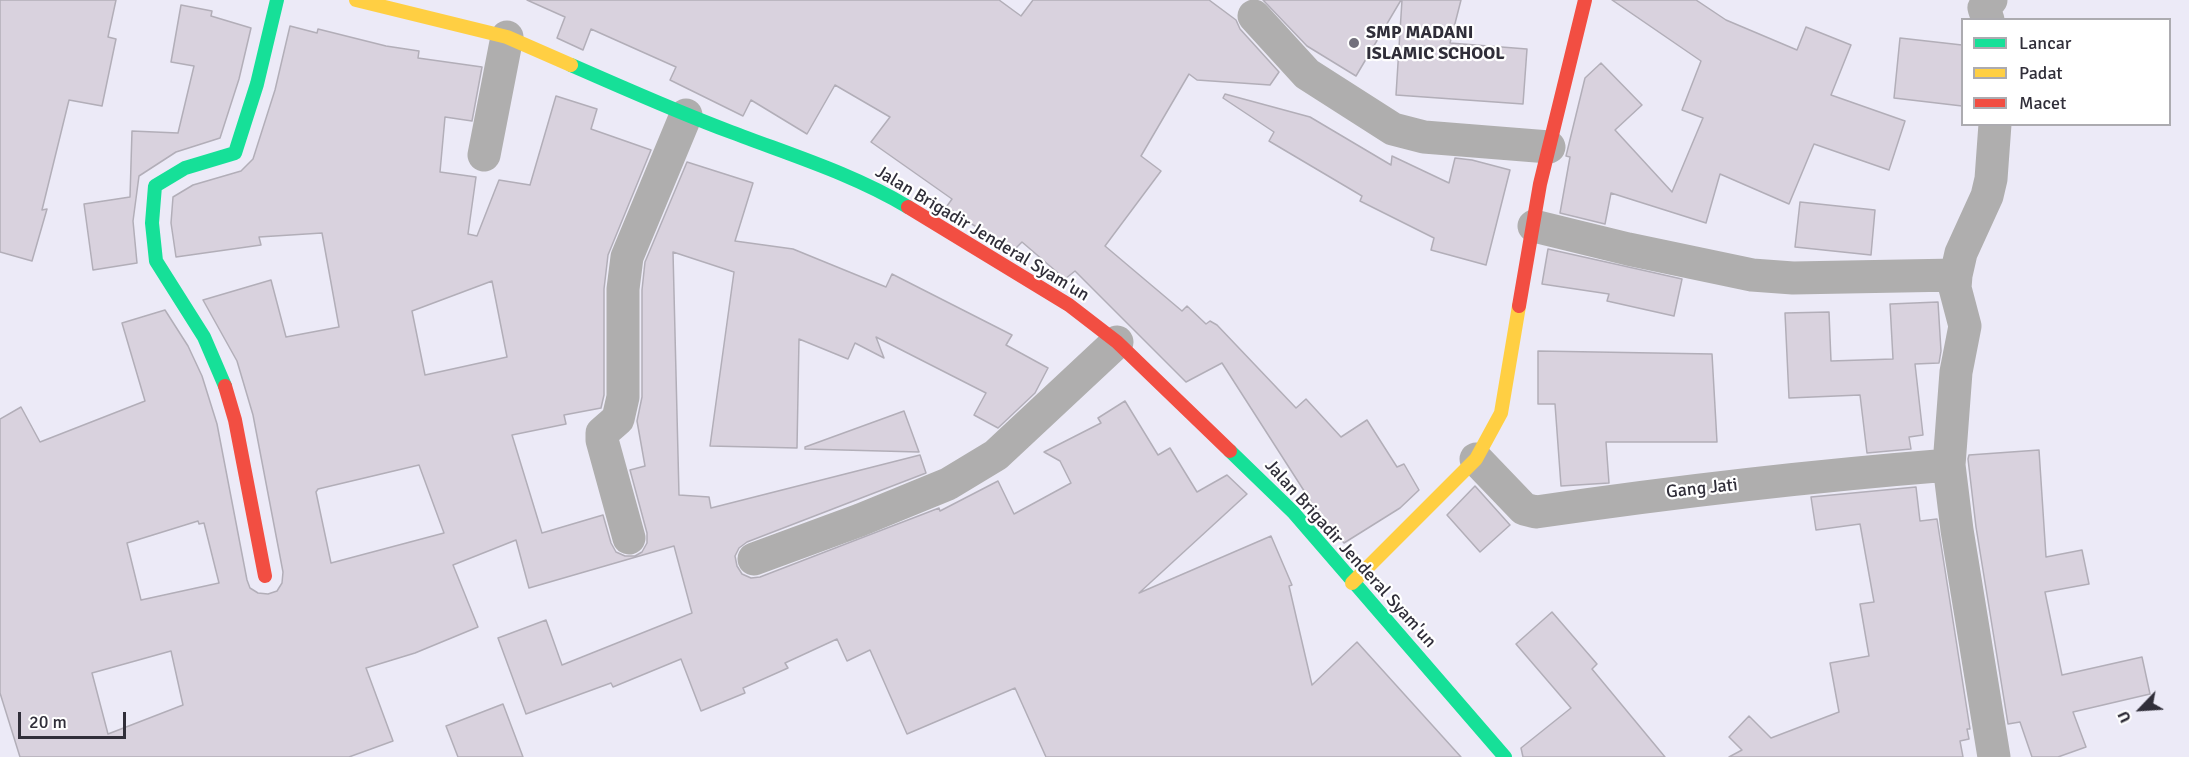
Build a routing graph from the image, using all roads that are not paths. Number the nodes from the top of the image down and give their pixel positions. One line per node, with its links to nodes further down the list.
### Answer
1 (277, 0): 19 (street)
2 (356, 0): 7 (street, Jalan Brigadir Jenderal Syam'un)
3 (1586, 0): 10 (street)
4 (1991, 0): 6 (street)
5 (1254, 16): 10 (street)
6 (1987, 18)
7 (507, 37): 8 (street, Jalan Brigadir Jenderal Syam'un); 11 (street)
8 (686, 115): 14 (street, Jalan Brigadir Jenderal Syam'un); 17 (street)
9 (1995, 126): 13 (street)
10 (1549, 147): 12 (street)
11 (484, 155)
12 (1534, 226): 13 (street); 15 (street)
13 (1956, 275): 16 (street)
14 (1118, 342): 18 (street); 20 (street, Jalan Brigadir Jenderal Syam'un)
15 (1476, 459): 16 (street, Gang Jati); 20 (street)
16 (1949, 465): 22 (street)
17 (629, 538)
18 (754, 559)
19 (265, 576)
20 (1352, 583): 21 (street, Jalan Brigadir Jenderal Syam'un)
21 (1505, 757)
22 (1995, 757)

